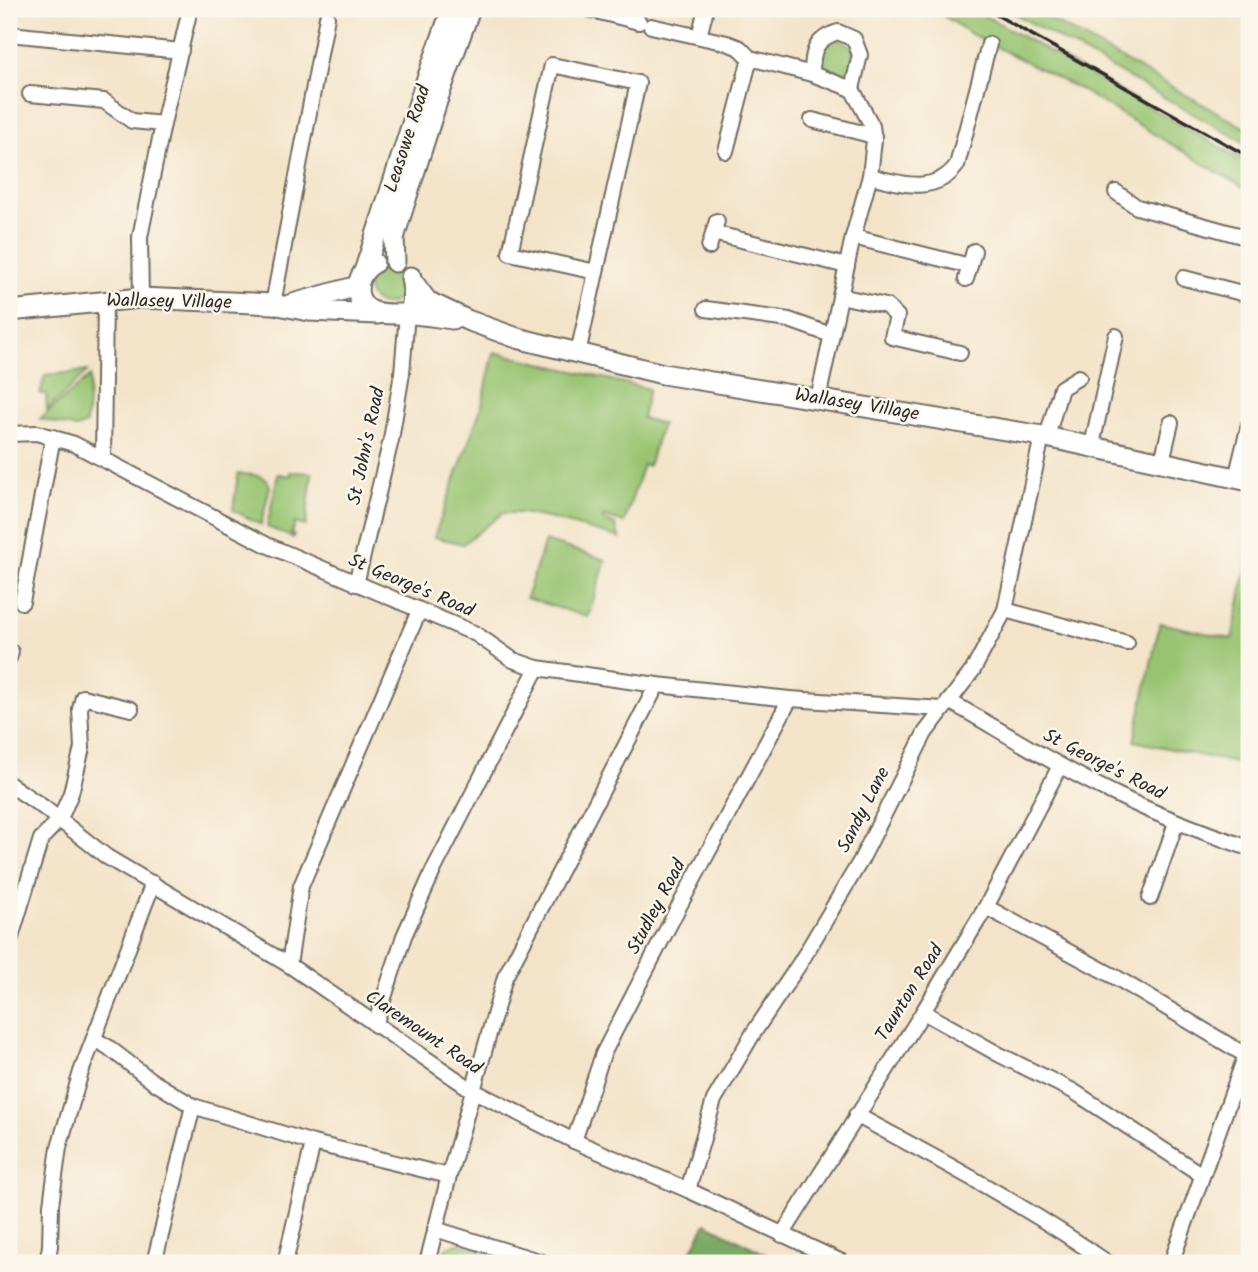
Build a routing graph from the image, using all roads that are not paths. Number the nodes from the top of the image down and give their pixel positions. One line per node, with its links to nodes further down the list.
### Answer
1 (190, 9): 10 (street)
2 (452, 9): 28 (main road, Leasowe Road)
3 (470, 9): 24 (main road, Leasowe Road)
4 (588, 9): 8 (street)
5 (706, 9): 8 (street)
6 (327, 17): 35 (street)
7 (9, 34): 10 (street)
8 (699, 36): 11 (street)
9 (989, 44): 19 (street)
10 (181, 51): 16 (street)
11 (750, 58): 12 (street); 18 (street)
12 (812, 74): 13 (street); 13 (street)
13 (852, 89): 17 (street)
14 (30, 94): 16 (street)
15 (812, 120): 17 (street)
16 (163, 124): 33 (street)
17 (874, 136): 19 (street)
18 (726, 150)
19 (870, 176): 22 (street)
20 (1116, 192): 23 (street)
21 (713, 234): 26 (street)
22 (853, 237): 25 (street); 26 (street)
23 (1249, 238)
24 (396, 262): 28 (main road); 30 (main road)
25 (970, 265)
26 (847, 266): 32 (street)
27 (596, 272): 27 (street); 43 (street)
28 (361, 278): 35 (main road, Wallasey Village); 38 (main road)
29 (1184, 278): 31 (street)
30 (413, 282): 39 (main road); 40 (main road, Wallasey Village)
31 (1249, 295)
32 (840, 296): 41 (street); 44 (street)
33 (141, 298): 34 (main road, Wallasey Village); 35 (main road, Wallasey Village)
34 (105, 300): 37 (main road, Wallasey Village); 53 (street)
35 (280, 304): 38 (main road, Wallasey Village)
36 (706, 309): 41 (street)
37 (9, 311)
38 (378, 314): 39 (main road)
39 (409, 314): 40 (main road, Wallasey Village); 56 (street, St John's Road)
40 (467, 320): 43 (main road, Wallasey Village)
41 (831, 335): 46 (street)
42 (1116, 335): 52 (street)
43 (578, 353): 46 (main road, Wallasey Village)
44 (960, 353)
45 (1079, 377): 50 (street, Sandy Lane)
46 (818, 399): 50 (main road, Wallasey Village)
47 (1171, 423): 54 (street)
48 (1249, 425): 55 (street)
49 (9, 434): 51 (street, St George's Road)
50 (1045, 436): 52 (main road, Wallasey Village); 58 (street, Sandy Lane)
51 (53, 437): 53 (street, St George's Road); 57 (street)
52 (1092, 445): 54 (main road, Wallasey Village)
53 (103, 459): 56 (street, St George's Road)
54 (1162, 461): 55 (main road, Wallasey Village)
55 (1243, 479)
56 (356, 584): 59 (street, St George's Road)
57 (22, 602)
58 (1005, 610): 60 (street); 64 (street, Sandy Lane)
59 (419, 611): 61 (street, St George's Road); 75 (street)
60 (1127, 643)
61 (537, 668): 62 (street, St George's Road); 77 (street)
62 (657, 685): 63 (street, St George's Road); 80 (street)
63 (790, 699): 64 (street, St George's Road); 83 (street, Studley Road)
64 (946, 705): 66 (street, St George's Road); 87 (street, Sandy Lane)
65 (131, 709): 68 (street)
66 (1060, 766): 69 (street, St George's Road); 73 (street, Taunton Road)
67 (9, 784): 68 (street, Claremount Road)
68 (60, 819): 71 (street, Claremount Road); 74 (street)
69 (1177, 823): 70 (street, St George's Road); 72 (street)
70 (1249, 848)
71 (153, 883): 75 (street, Claremount Road); 78 (street)
72 (1150, 898)
73 (986, 906): 76 (street, Taunton Road); 79 (street)
74 (9, 944)
75 (289, 965): 77 (street, Claremount Road)
76 (922, 1012): 82 (street, Taunton Road); 85 (street)
77 (376, 1025): 80 (street, Claremount Road)
78 (94, 1039): 81 (street); 90 (street)
79 (1248, 1051): 85 (street)
80 (472, 1090): 83 (street, Claremount Road); 86 (street)
81 (193, 1106): 84 (street); 91 (street)
82 (856, 1115): 89 (street, Taunton Road); 96 (street)
83 (574, 1141): 87 (street, Claremount Road)
84 (313, 1143): 86 (street); 92 (street)
85 (1202, 1175): 97 (street)
86 (449, 1176): 88 (street)
87 (688, 1190): 89 (street, Claremount Road)
88 (435, 1230): 93 (street); 94 (street)
89 (782, 1235): 95 (street, Claremount Road)
90 (47, 1263)
91 (154, 1263)
92 (285, 1263)
93 (428, 1263)
94 (545, 1263)
95 (844, 1263)
96 (1108, 1263)
97 (1171, 1263)

